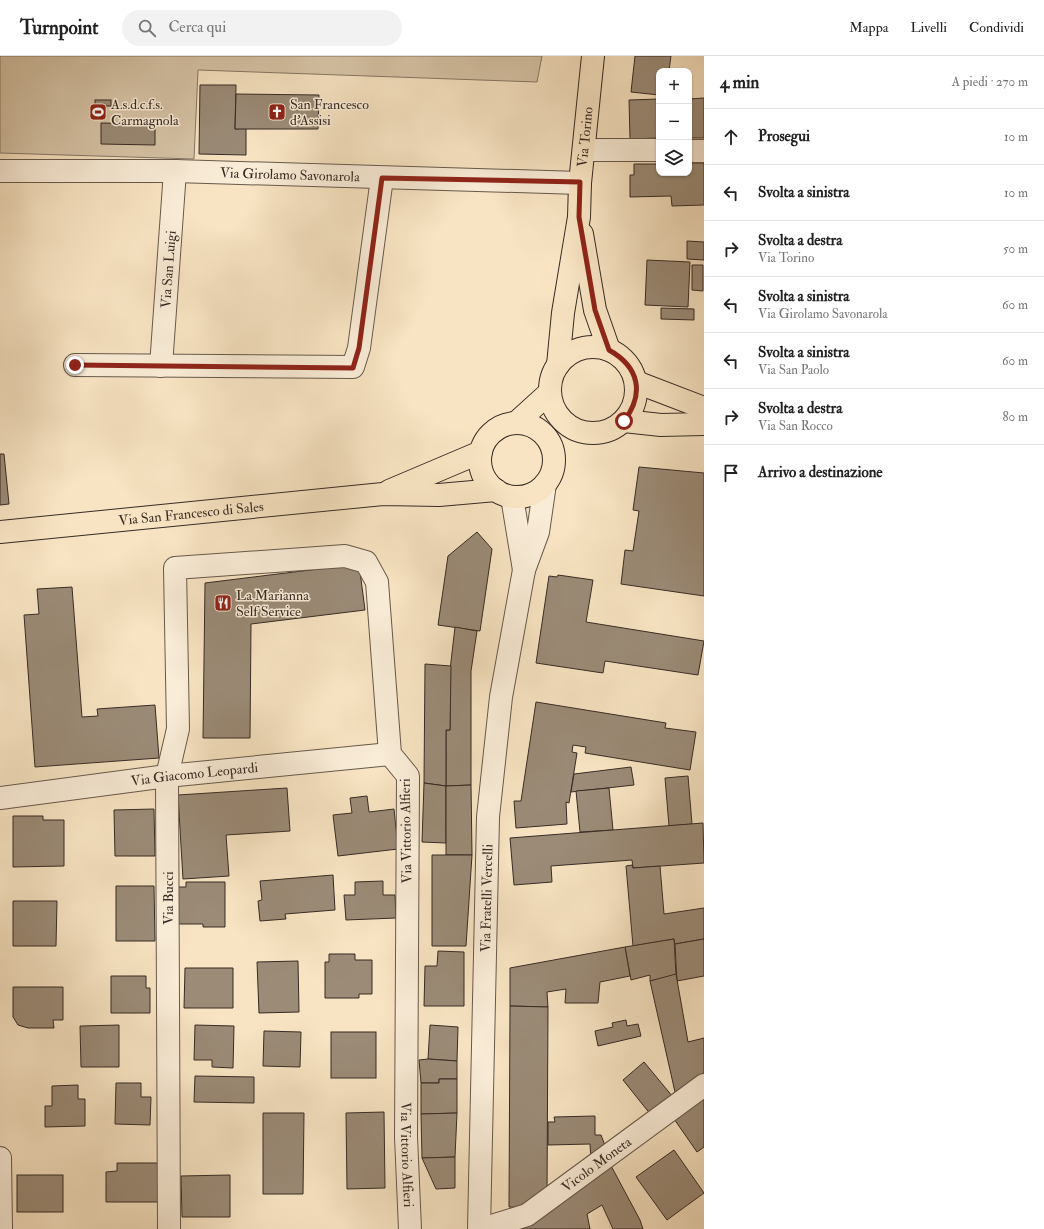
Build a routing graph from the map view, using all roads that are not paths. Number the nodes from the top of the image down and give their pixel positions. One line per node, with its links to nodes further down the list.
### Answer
1 (593, 56): 2 (main road, Via Torino)
2 (584, 150): 3 (street); 9 (main road, Via Torino)
3 (656, 150)
4 (692, 151): 5 (street)
5 (704, 151)
6 (0, 171): 7 (street, Via Girolamo Savonarola)
7 (175, 171): 8 (street, Via Girolamo Savonarola); 14 (street, Via San Luigi)
8 (382, 178): 9 (street, Via Girolamo Savonarola); 14 (street)
9 (580, 182): 10 (main road, Via Torino)
10 (579, 217): 11 (main road, Via Torino); 13 (main road, Via Torino)
11 (609, 350): 13 (main road); 15 (main road)
12 (75, 365): 14 (street)
13 (558, 365): 16 (main road)
14 (161, 366)
15 (636, 382): 17 (main road); 18 (main road)
16 (550, 392): 19 (main road); 21 (main road)
17 (704, 408)
18 (624, 421): 20 (main road); 21 (main road)
19 (516, 423): 22 (main road); 23 (main road)
20 (704, 424)
21 (584, 433): 23 (main road)
22 (481, 452): 25 (main road, Via San Francesco di Sales); 26 (main road)
23 (554, 462): 24 (main road)
24 (546, 484): 26 (main road); 28 (street, Via Fratelli Vercelli)
25 (383, 494): 26 (main road, Via San Francesco di Sales); 27 (main road, Via San Francesco di Sales)
26 (504, 494): 28 (street, Via Fratelli Vercelli)
27 (0, 532)
28 (524, 570): 37 (street, Via Fratelli Vercelli)
29 (390, 754): 30 (street, Via Giacomo Leopardi); 30 (street, Via Bucci); 36 (street, Via Vittorio Alfieri)
30 (168, 776): 31 (street, Via Giacomo Leopardi); 35 (street, Via Bucci)
31 (0, 798)
32 (704, 1085): 37 (street, Vicolo Moneta)
33 (0, 1158): 34 (street)
34 (1, 1229)
35 (169, 1229)
36 (410, 1229)
37 (481, 1229)

